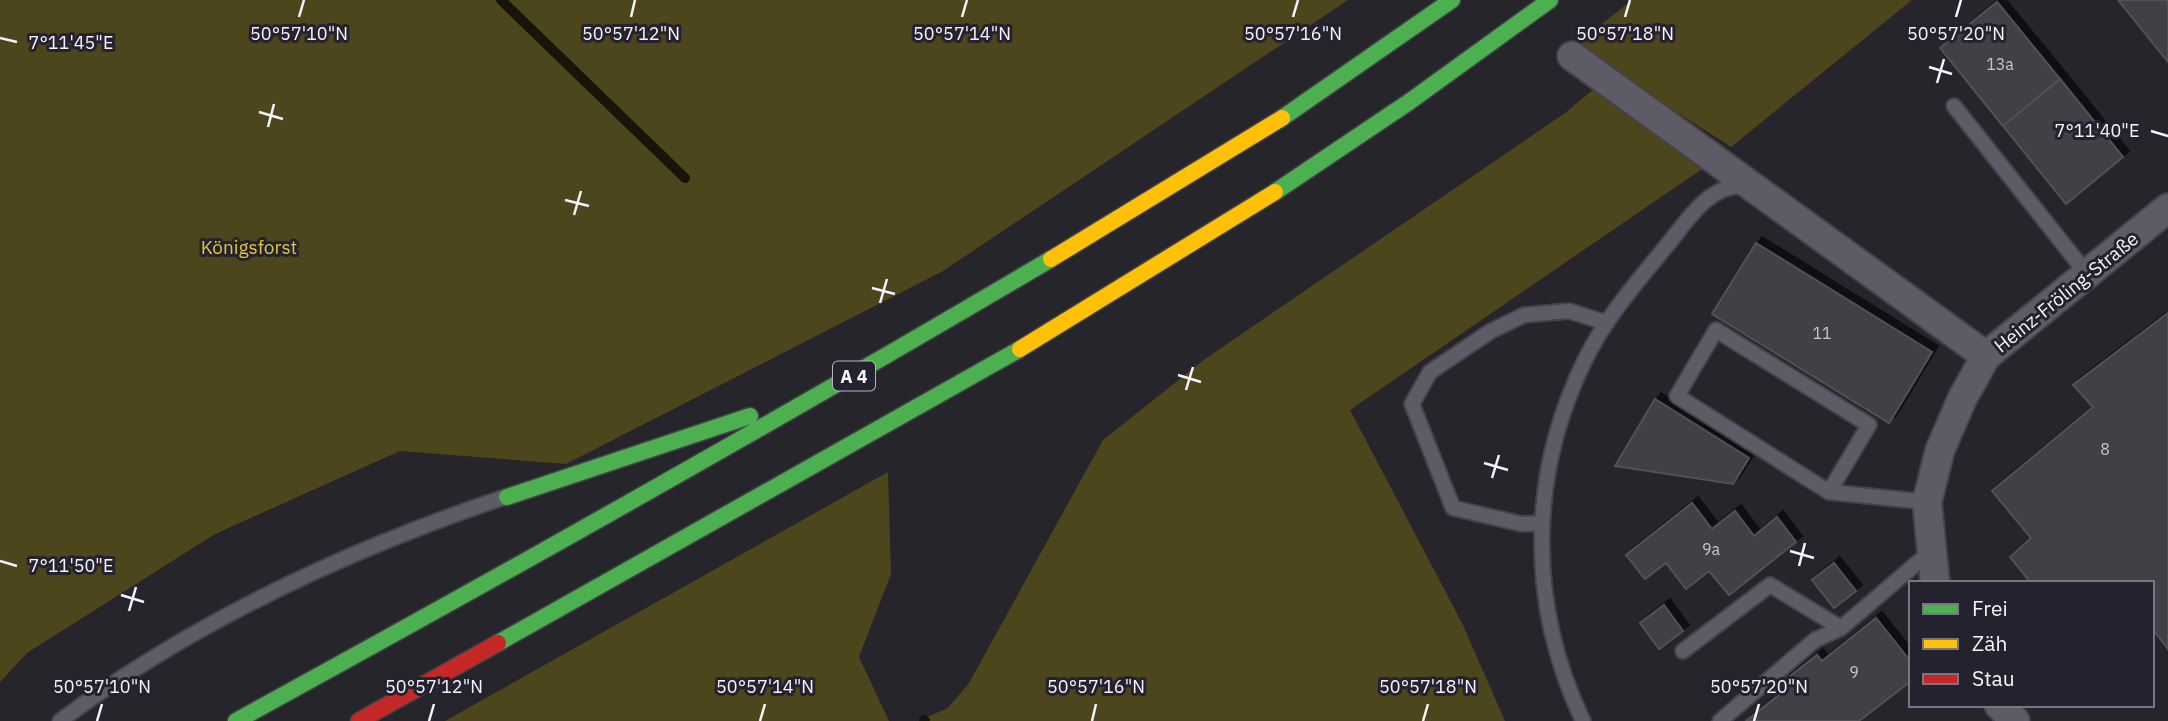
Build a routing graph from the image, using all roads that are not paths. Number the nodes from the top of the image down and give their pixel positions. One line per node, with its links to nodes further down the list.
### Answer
1 (1452, 0): 10 (highway, A 4)
2 (1550, 0): 22 (highway)
3 (1572, 56): 5 (street)
4 (1954, 106): 7 (lane)
5 (1748, 186): 8 (lane); 9 (street)
6 (2168, 208): 7 (street, Heinz-Fröling-Straße)
7 (2087, 274): 9 (street, Heinz-Fröling-Straße)
8 (1607, 323): 14 (lane); 14 (lane)
9 (1986, 356): 13 (street, Heinz-Fröling-Straße)
10 (832, 389): 12 (highway); 21 (highway, A 4)
11 (1829, 492): 11 (lane); 13 (lane)
12 (507, 497): 20 (lane)
13 (1927, 502): 15 (street, Heinz-Fröling-Straße)
14 (1541, 523): 23 (lane)
15 (1930, 552): 16 (street, Heinz-Fröling-Straße); 17 (lane)
16 (1935, 581)
17 (1841, 628): 18 (lane); 24 (lane)
18 (1683, 652)
19 (2001, 707): 25 (street)
20 (60, 721)
21 (236, 721)
22 (359, 721)
23 (1583, 721)
24 (1720, 721)
25 (2015, 721)

